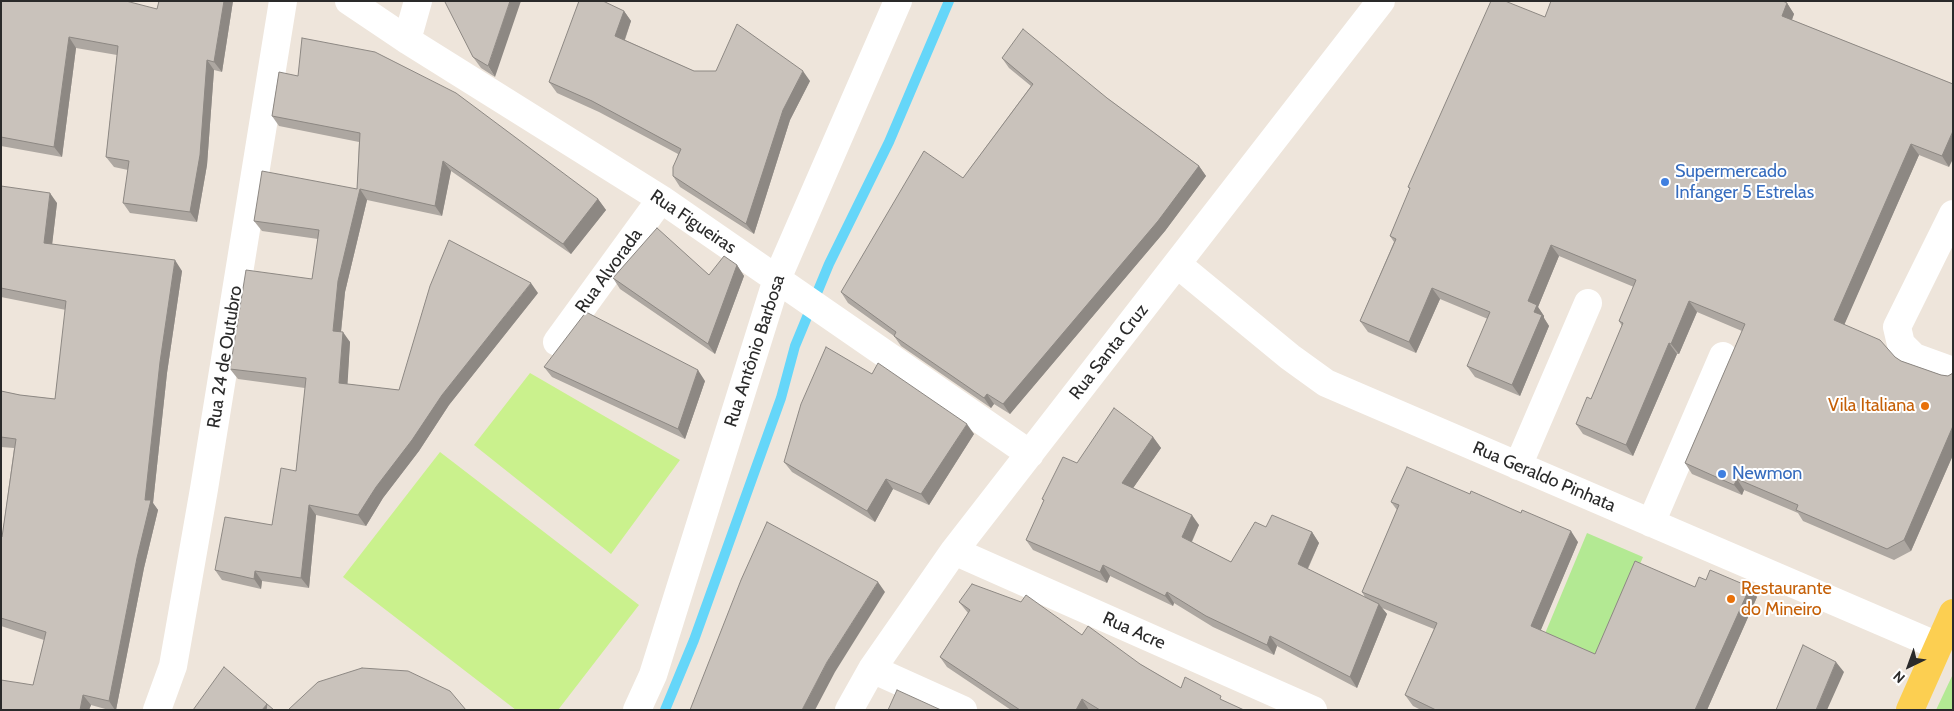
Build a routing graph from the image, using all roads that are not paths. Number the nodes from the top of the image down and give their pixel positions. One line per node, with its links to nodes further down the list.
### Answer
1 (283, 1): 22 (street, Rua 24 de Outubro)
2 (349, 1): 6 (street, Rua Figueiras)
3 (418, 1): 6 (street)
4 (898, 1): 10 (street, Rua Antônio Barbosa)
5 (1381, 1): 9 (street, Rua Santa Cruz)
6 (408, 40): 7 (street, Rua Figueiras)
7 (661, 199): 10 (street, Rua Figueiras); 12 (street, Rua Alvorada)
8 (1953, 214): 14 (street)
9 (1177, 264): 15 (street, Rua Santa Cruz); 16 (street, Rua Geraldo Pinhata)
10 (776, 279): 15 (street, Rua Figueiras); 23 (street, Rua Antônio Barbosa)
11 (1588, 303): 16 (street)
12 (557, 342)
13 (1723, 356): 17 (street)
14 (1953, 371)
15 (1030, 454): 18 (street, Rua Santa Cruz)
16 (1518, 466): 17 (street, Rua Geraldo Pinhata)
17 (1652, 523): 20 (street, Rua Geraldo Pinhata)
18 (954, 551): 21 (street, Rua Santa Cruz); 26 (street, Rua Acre)
19 (1953, 613): 20 (main road)
20 (1938, 646): 27 (main road)
21 (872, 669): 24 (street, Rua Santa Cruz); 25 (street)
22 (157, 710)
23 (637, 710)
24 (849, 710)
25 (963, 710)
26 (1313, 710)
27 (1910, 710)

